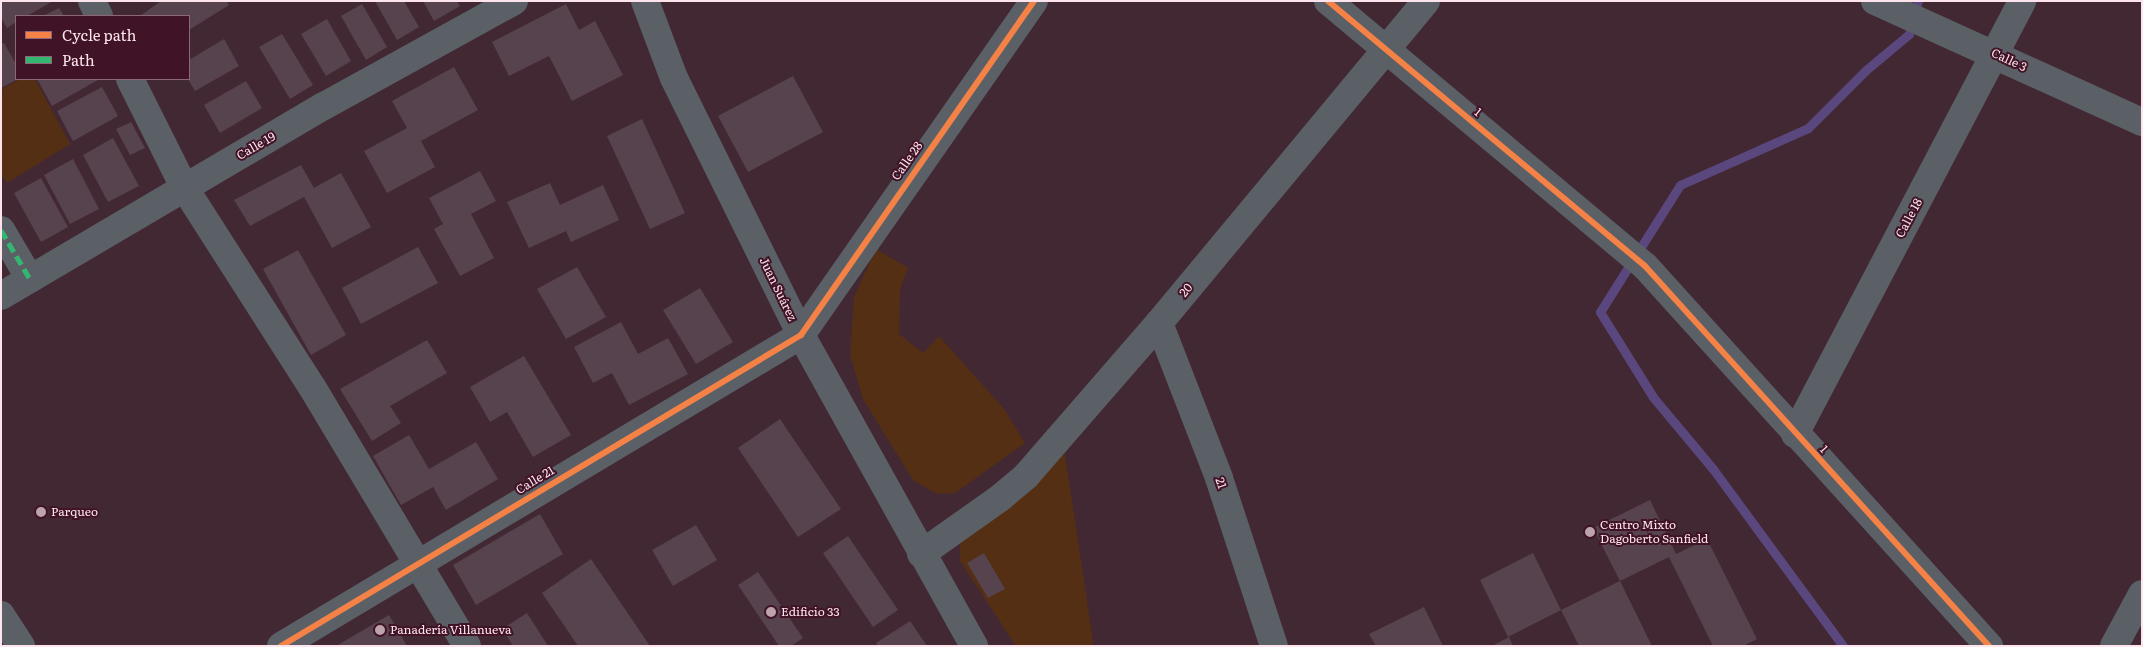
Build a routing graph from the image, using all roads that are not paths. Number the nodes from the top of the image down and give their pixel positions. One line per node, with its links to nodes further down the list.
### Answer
1 (92, 1): 9 (street)
2 (514, 1): 14 (street, Calle 19)
3 (645, 1): 19 (street, Juan Suárez)
4 (1034, 1): 19 (street, Calle 28)
5 (1328, 1): 10 (street, 1)
6 (1426, 1): 10 (street, 20)
7 (2022, 1): 11 (street, Calle 18)
8 (1879, 3): 11 (street, Calle 3)
9 (99, 15)
10 (1385, 50): 18 (street, 20); 20 (street, 1)
11 (1994, 54): 13 (street, Calle 3); 20 (street, Calle 18)
12 (130, 80): 14 (street)
13 (2142, 122)
14 (184, 187): 16 (street, Calle 19); 22 (street)
15 (1, 230): 16 (street)
16 (30, 279): 17 (street, Calle 19)
17 (1, 296)
18 (1158, 323): 21 (street, 20); 29 (street, 21)
19 (801, 335): 21 (street, Juan Suárez); 22 (street, Calle 21)
20 (1795, 434): 30 (street, 1)
21 (922, 554): 28 (street, Juan Suárez)
22 (419, 563): 26 (street, Calle 21); 27 (street)
23 (2142, 594): 31 (street)
24 (1, 615): 25 (street)
25 (21, 646)
26 (281, 646)
27 (467, 646)
28 (974, 646)
29 (1274, 646)
30 (1989, 646)
31 (2114, 646)

